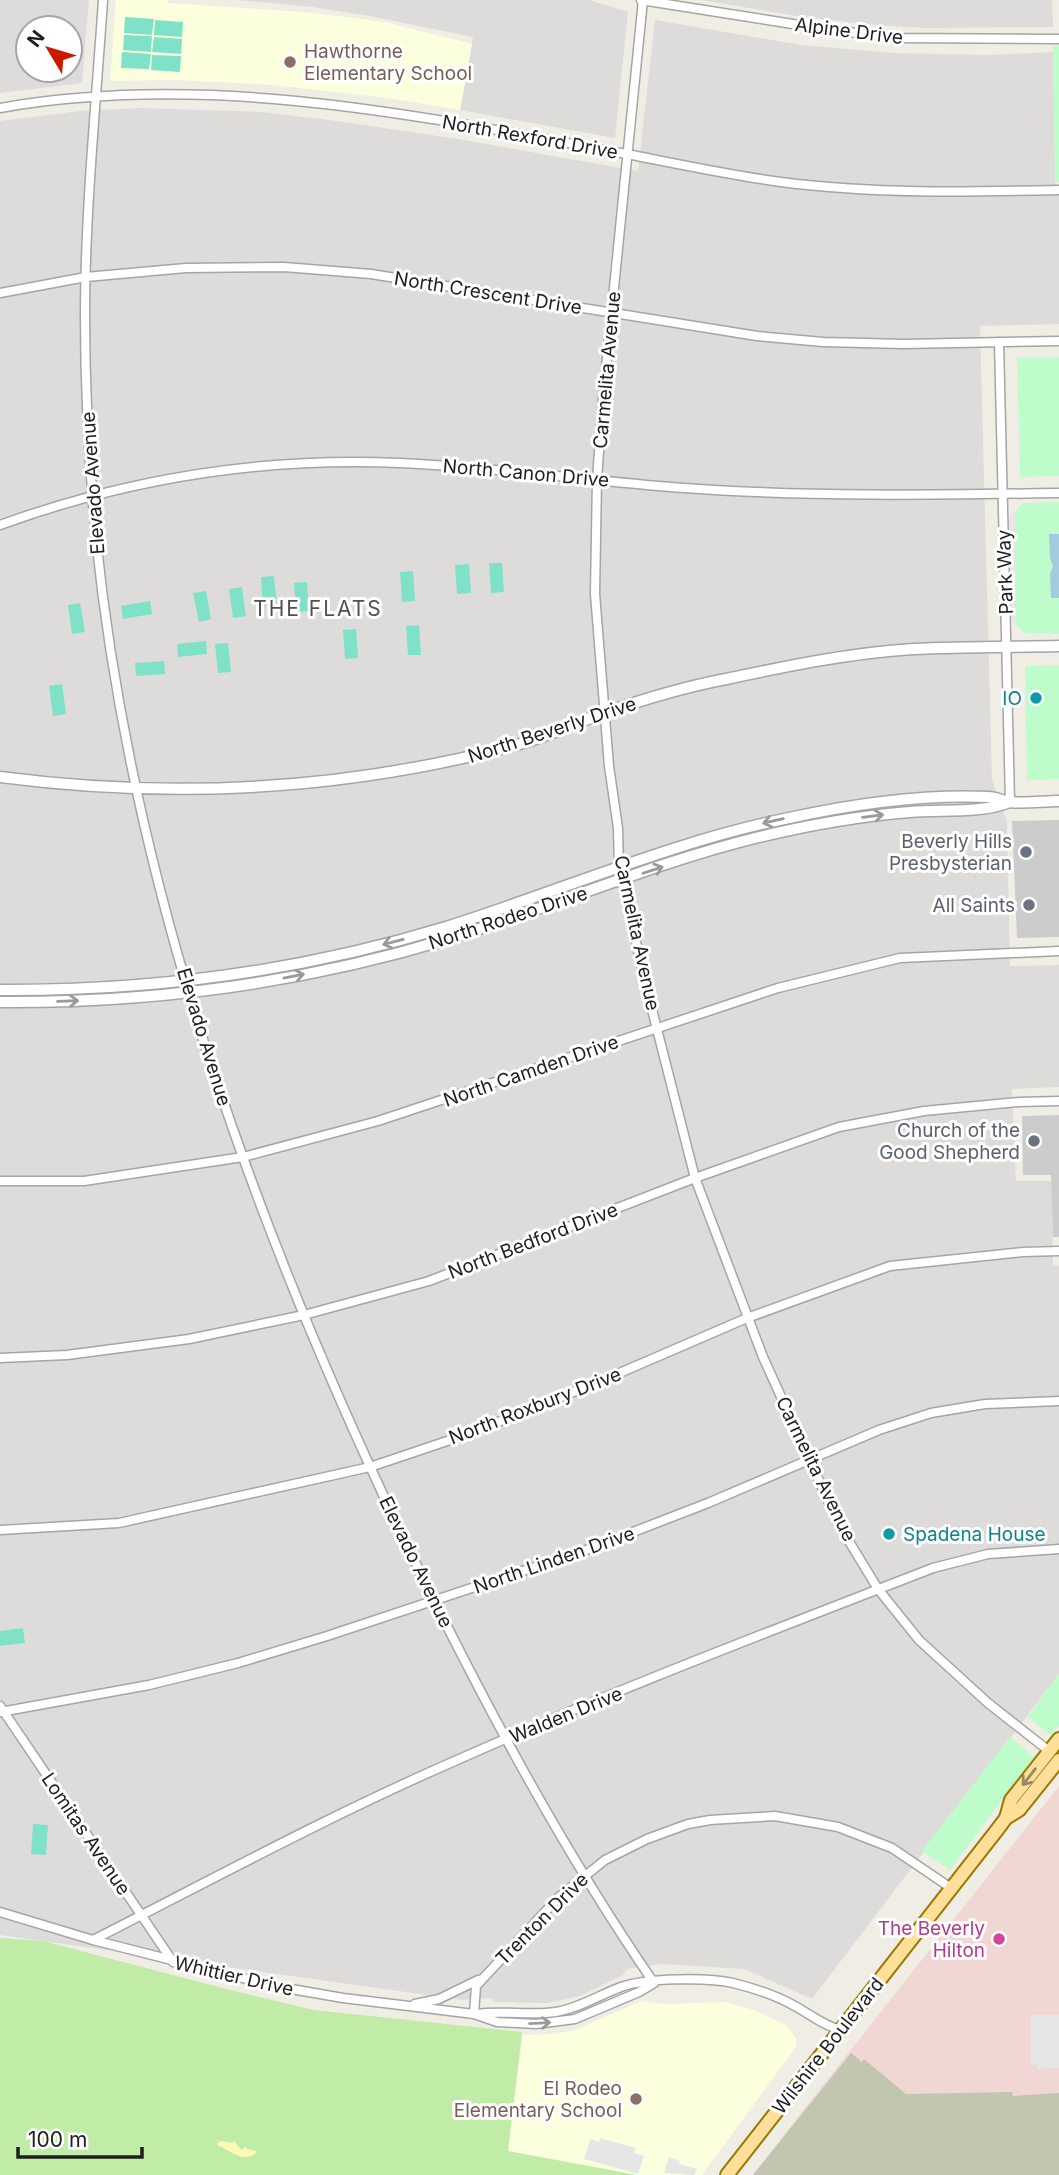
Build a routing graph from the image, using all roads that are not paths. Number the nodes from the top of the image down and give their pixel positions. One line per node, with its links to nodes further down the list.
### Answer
1 (103, 0): 4 (street, Elevado Avenue)
2 (643, 0): 3 (street, Alpine Drive); 6 (street, Carmelita Avenue)
3 (1059, 39)
4 (96, 95): 5 (street, North Rexford Drive); 6 (street, North Rexford Drive); 8 (street, Elevado Avenue)
5 (0, 108)
6 (627, 155): 7 (street, North Rexford Drive); 10 (street, Carmelita Avenue)
7 (1059, 190)
8 (86, 277): 9 (street, North Crescent Drive); 10 (street, North Crescent Drive); 16 (street, Elevado Avenue)
9 (0, 293)
10 (611, 313): 12 (street, North Crescent Drive); 13 (street, Carmelita Avenue)
11 (1059, 341): 12 (street, North Crescent Drive)
12 (999, 342): 15 (street, Park Way)
13 (597, 479): 15 (street, North Canon Drive); 16 (street, North Canon Drive); 20 (street, Carmelita Avenue)
14 (1059, 493): 15 (street, North Canon Drive)
15 (1003, 494): 19 (street, Park Way)
16 (93, 495): 17 (street, North Canon Drive); 22 (street, Elevado Avenue)
17 (0, 525)
18 (1059, 646): 19 (street, North Beverly Drive)
19 (1007, 647): 20 (street, North Beverly Drive); 24 (street, Park Way)
20 (604, 713): 22 (street, North Beverly Drive); 25 (street, Carmelita Avenue)
21 (0, 777): 22 (street, North Beverly Drive)
22 (137, 790): 28 (street, Elevado Avenue)
23 (1059, 801): 24 (street, North Rodeo Drive)
24 (1010, 802): 25 (street, North Rodeo Drive, one-way to 25); 26 (street, North Rodeo Drive, one-way to 24)
25 (620, 868): 26 (street, Carmelita Avenue); 28 (street, North Rodeo Drive, one-way to 28)
26 (622, 880): 30 (street, North Rodeo Drive, one-way to 26); 32 (street, Carmelita Avenue)
27 (1059, 951): 32 (street, North Camden Drive)
28 (186, 980): 29 (street, North Rodeo Drive); 30 (street, Elevado Avenue)
29 (0, 990)
30 (190, 992): 31 (street, North Rodeo Drive, one-way to 30); 34 (street, Elevado Avenue)
31 (0, 1002)
32 (657, 1028): 34 (street, North Camden Drive); 35 (street, Carmelita Avenue)
33 (1059, 1101): 35 (street, North Bedford Drive)
34 (243, 1157): 36 (street, North Camden Drive); 38 (street, Elevado Avenue)
35 (695, 1178): 38 (street, North Bedford Drive); 39 (street, Carmelita Avenue)
36 (0, 1181)
37 (1059, 1251): 39 (street, North Roxbury Drive)
38 (304, 1315): 40 (street, North Bedford Drive); 43 (street, Elevado Avenue)
39 (747, 1318): 42 (street, Carmelita Avenue); 43 (street, North Roxbury Drive)
40 (0, 1358)
41 (1059, 1401): 42 (street, North Linden Drive)
42 (810, 1459): 46 (street, Carmelita Avenue); 47 (street, North Linden Drive)
43 (370, 1467): 44 (street, North Roxbury Drive); 47 (street, Elevado Avenue)
44 (0, 1530)
45 (1059, 1549): 46 (street, Walden Drive)
46 (878, 1589): 49 (street, Walden Drive); 51 (street, Carmelita Avenue)
47 (435, 1601): 48 (street, North Linden Drive); 49 (street, Elevado Avenue)
48 (1, 1710): 55 (street, Lomitas Avenue)
49 (506, 1739): 52 (street, Elevado Avenue); 55 (street, Walden Drive)
50 (1059, 1739): 51 (main road, Wilshire Boulevard)
51 (1054, 1755): 53 (main road, Wilshire Boulevard)
52 (586, 1875): 53 (street, Trenton Drive); 58 (street, Trenton Drive); 59 (street, Elevado Avenue)
53 (951, 1888): 62 (main road, Wilshire Boulevard)
54 (1, 1914): 56 (street, Whittier Drive)
55 (142, 1916): 56 (street, Walden Drive); 57 (street, Lomitas Avenue)
56 (93, 1940): 57 (street, Whittier Drive)
57 (173, 1962): 60 (street, Whittier Drive)
58 (480, 1979): 60 (street); 61 (street, Trenton Drive)
59 (654, 1983): 61 (street, Whittier Drive); 62 (street, Whittier Drive)
60 (404, 2006): 61 (street, Whittier Drive)
61 (474, 2014)
62 (840, 2031): 63 (main road, Wilshire Boulevard)
63 (727, 2175)

